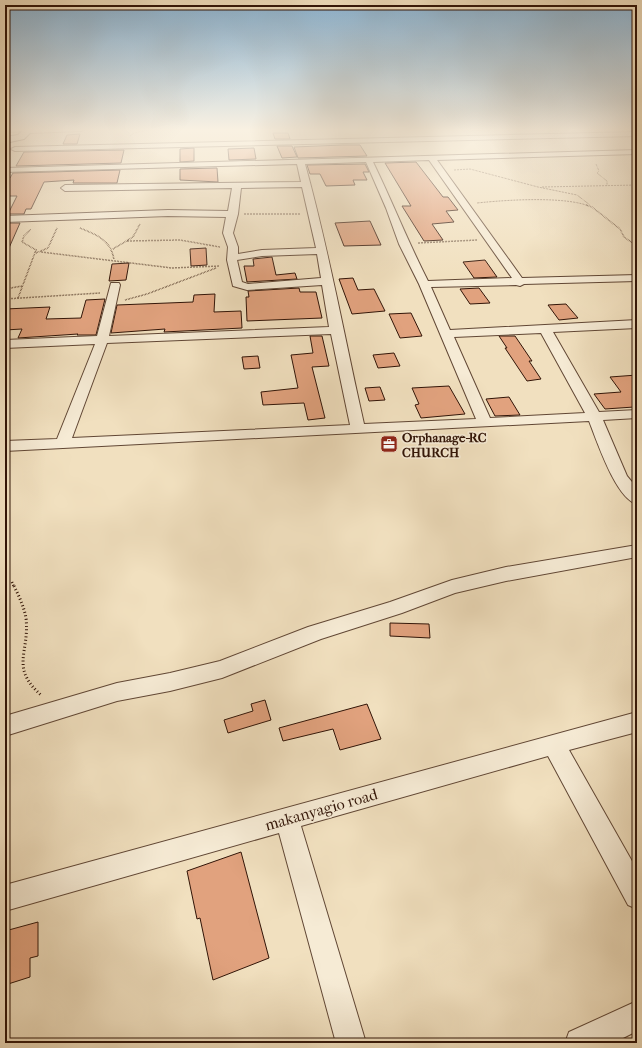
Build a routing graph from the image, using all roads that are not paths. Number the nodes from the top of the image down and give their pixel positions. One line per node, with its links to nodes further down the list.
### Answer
1 (304, 178): 4 (street)
2 (377, 178): 14 (street)
3 (448, 178): 13 (street)
4 (305, 184): 5 (street); 9 (street)
5 (237, 185): 6 (street); 7 (street)
6 (65, 188)
7 (233, 214): 8 (street); 10 (street)
8 (5, 219)
9 (322, 251): 10 (street); 12 (street)
10 (232, 259): 12 (street)
11 (637, 278): 13 (street)
12 (328, 281): 18 (street)
13 (520, 282): 14 (street)
14 (424, 284): 19 (street)
15 (113, 293): 20 (street)
16 (637, 324): 17 (street)
17 (545, 329): 19 (street); 23 (street)
18 (336, 330): 20 (street); 25 (street)
19 (446, 334): 24 (street)
20 (102, 341): 21 (street); 26 (street)
21 (5, 344)
22 (637, 414): 23 (street)
23 (594, 416): 24 (street); 28 (street)
24 (485, 423): 25 (street)
25 (358, 429): 26 (street)
26 (63, 443): 27 (street)
27 (5, 446)
28 (637, 499)
29 (637, 551): 31 (street)
30 (637, 722): 32 (street, makanyagio road)
31 (5, 726)
32 (554, 744): 33 (street, makanyagio road); 34 (street)
33 (287, 819): 35 (street, makanyagio road); 37 (street)
34 (637, 896)
35 (5, 898)
36 (637, 1016): 38 (street)
37 (351, 1043)
38 (580, 1043)

